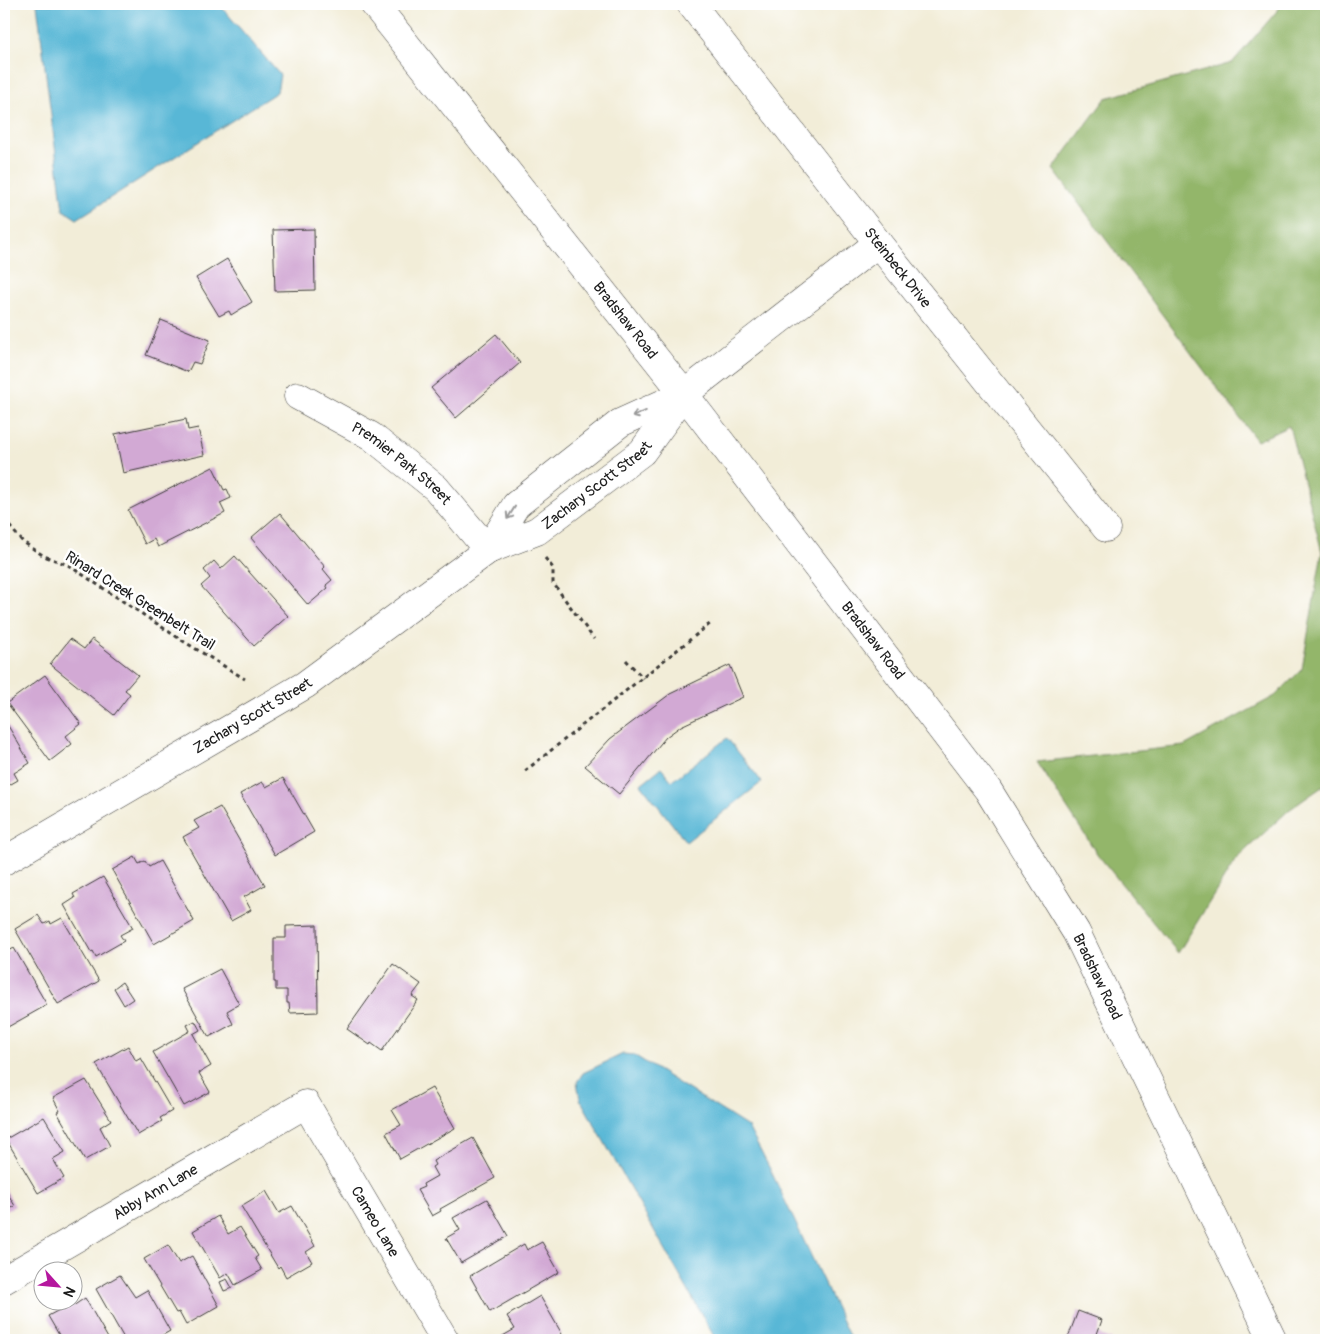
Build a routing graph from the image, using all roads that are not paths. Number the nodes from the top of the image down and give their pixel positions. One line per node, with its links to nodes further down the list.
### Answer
1 (374, 4): 4 (street, Bradshaw Road)
2 (691, 4): 3 (street, Steinbeck Drive)
3 (878, 243): 4 (street, Zachary Scott Street); 6 (street, Steinbeck Drive)
4 (684, 394): 7 (street, Zachary Scott Street); 7 (street, Zachary Scott Street, one-way to 7); 12 (street, Bradshaw Road)
5 (298, 396): 7 (street, Premier Park Street)
6 (1106, 528)
7 (488, 550): 8 (street, Zachary Scott Street)
8 (4, 861)
9 (306, 1104): 10 (street, Abby Ann Lane); 11 (street, Cameo Lane)
10 (4, 1280)
11 (445, 1340)
12 (1273, 1340)

